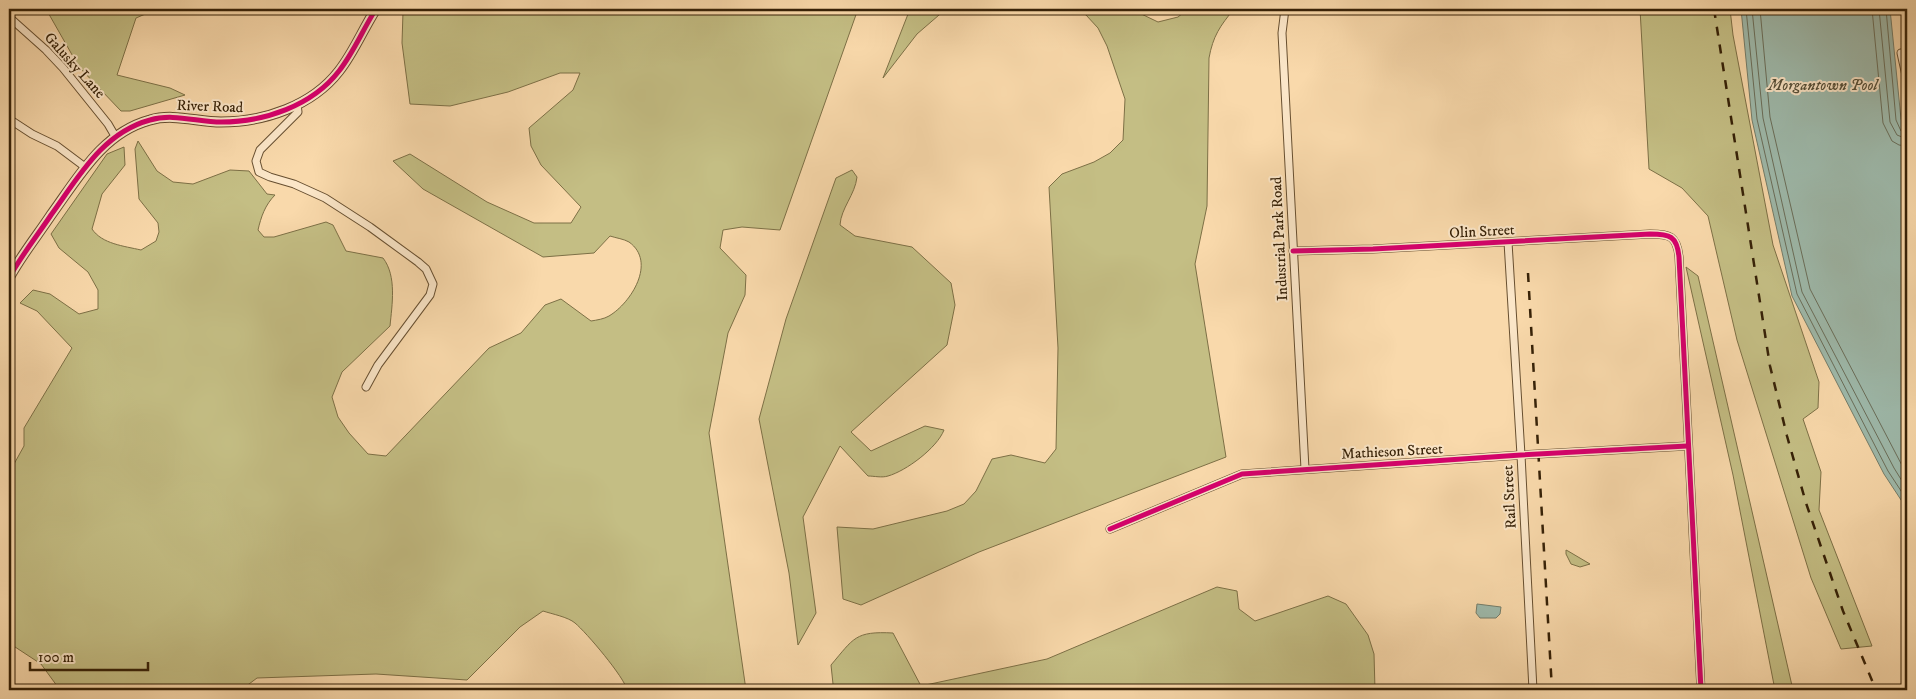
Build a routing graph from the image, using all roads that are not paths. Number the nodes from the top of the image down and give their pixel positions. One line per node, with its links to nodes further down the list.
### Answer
1 (376, 9): 6 (street, River Road)
2 (1285, 9): 11 (street, Industrial Park Road)
3 (9, 17): 8 (street, Galusky Lane)
4 (1901, 53): 5 (street)
5 (1907, 80)
6 (297, 104): 8 (street, River Road); 13 (street)
7 (9, 119): 9 (street)
8 (115, 136): 9 (street, River Road)
9 (85, 167): 12 (street, River Road)
10 (1508, 242): 11 (street, Olin Street); 14 (street, Olin Street); 15 (street, Rail Street)
11 (1293, 252): 16 (street, Industrial Park Road)
12 (9, 278)
13 (366, 387)
14 (1687, 446): 15 (street, Mathieson Street); 19 (street)
15 (1521, 455): 16 (street, Mathieson Street); 18 (street, Rail Street)
16 (1305, 469): 17 (street, Mathieson Street)
17 (1110, 529)
18 (1533, 690)
19 (1701, 690)

